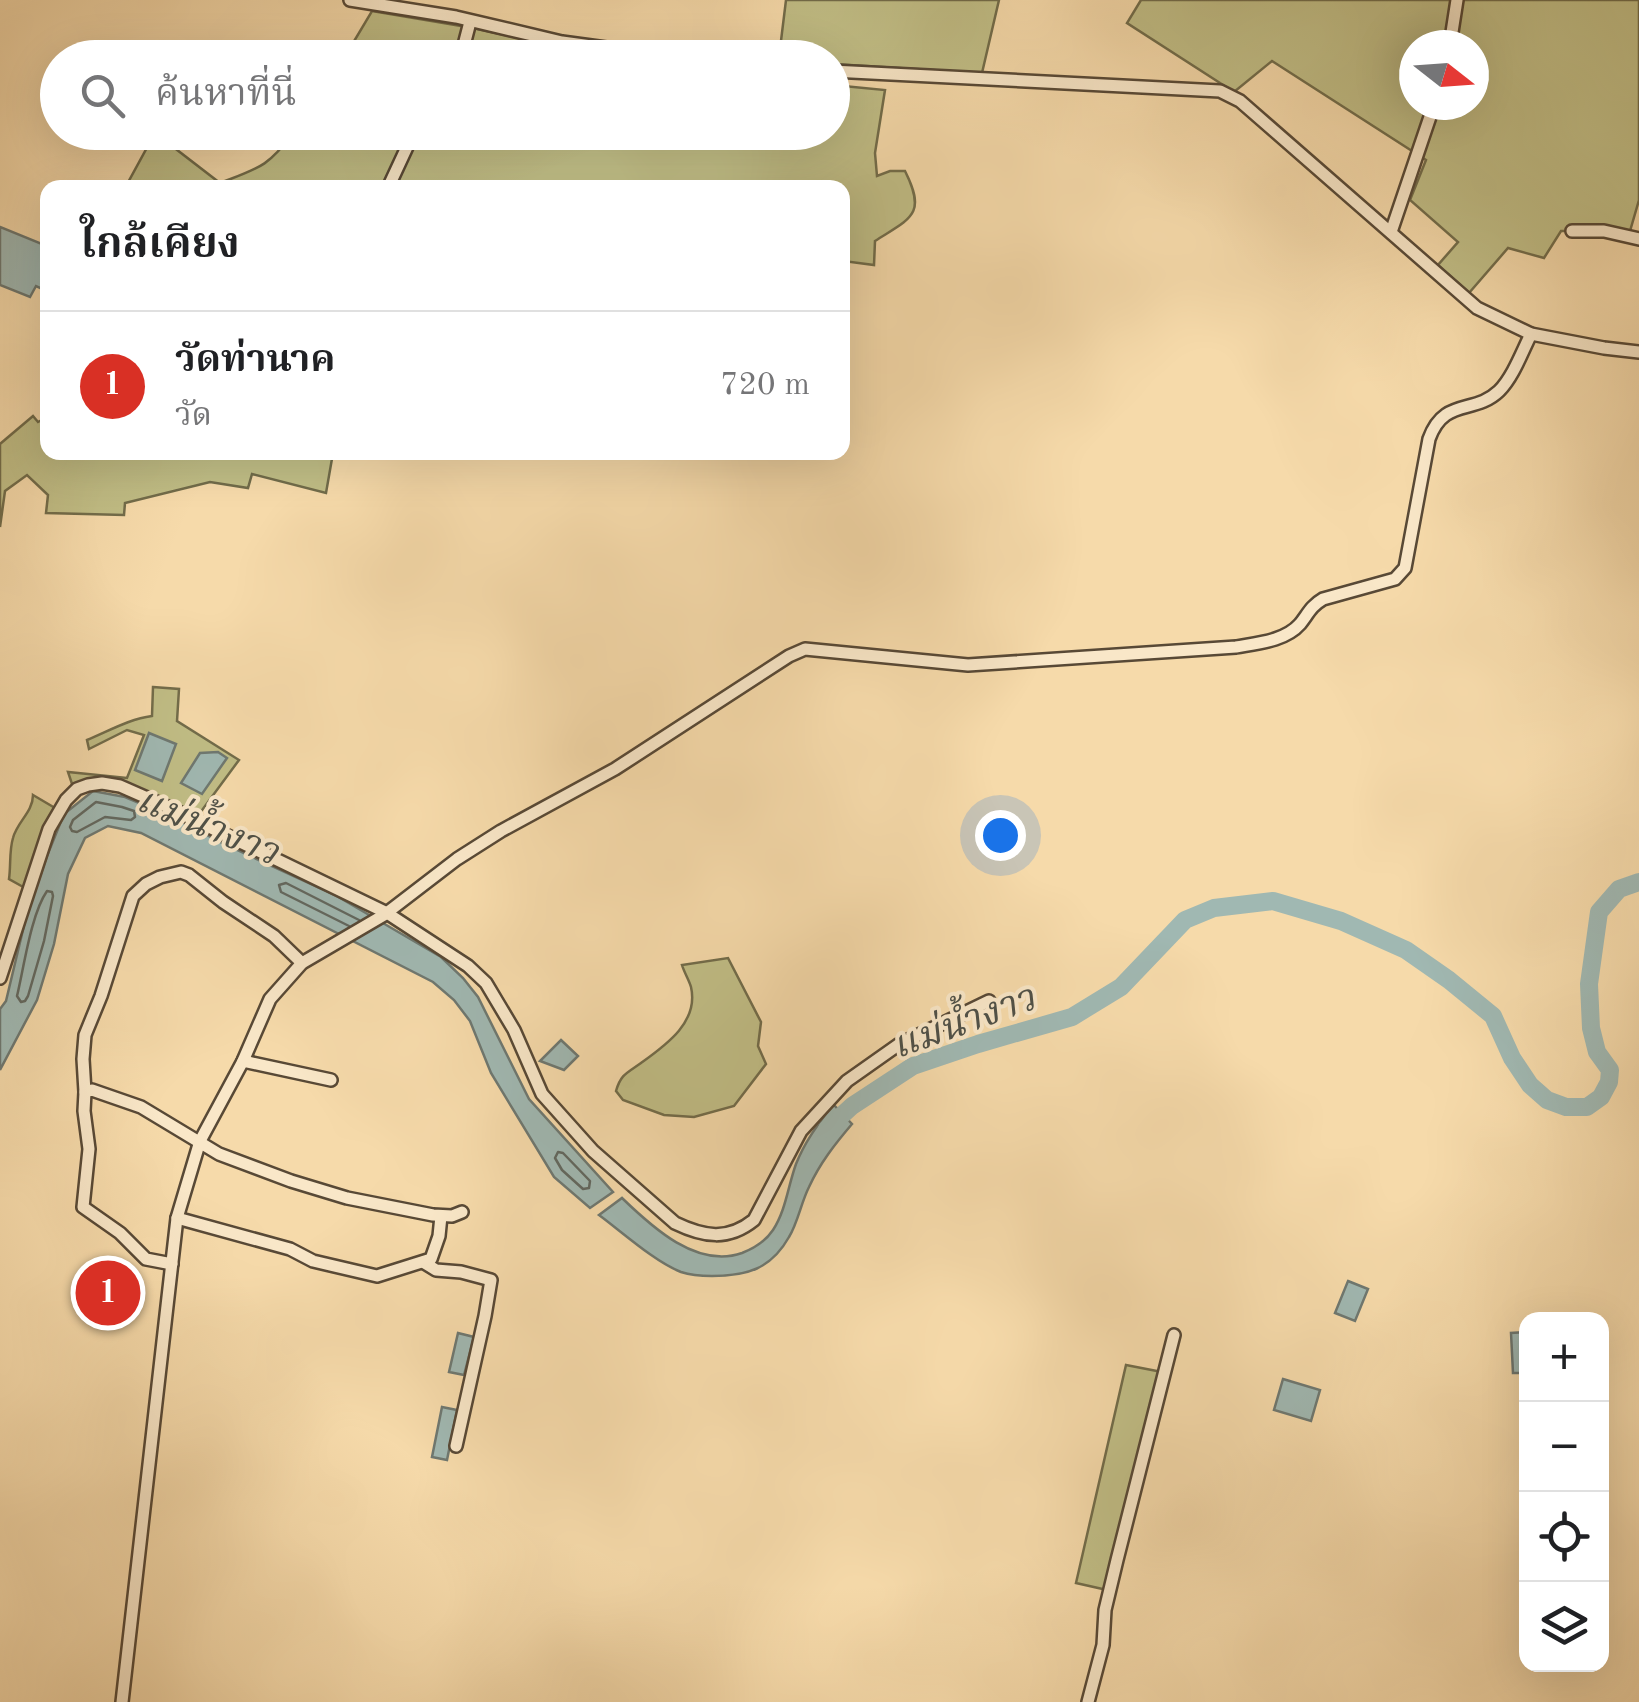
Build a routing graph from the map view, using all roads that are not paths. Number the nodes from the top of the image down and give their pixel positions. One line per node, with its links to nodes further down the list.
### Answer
1 (350, 0): 3 (street)
2 (1457, 0): 4 (street)
3 (470, 22): 5 (street); 6 (street)
4 (1452, 30)
5 (465, 40)
6 (553, 40)
7 (850, 73): 12 (street)
8 (1429, 120): 12 (street)
9 (406, 150): 10 (street)
10 (392, 180)
11 (1572, 231): 13 (street)
12 (1391, 232): 14 (street)
13 (1639, 238)
14 (1531, 334): 15 (street); 16 (street)
15 (1639, 352)
16 (385, 914): 17 (street); 18 (street); 19 (street)
17 (302, 963): 20 (street); 22 (street)
18 (0, 978)
19 (990, 1001)
20 (243, 1061): 21 (street); 23 (street)
21 (332, 1080)
22 (86, 1092): 23 (street); 28 (street)
23 (200, 1141): 25 (street); 26 (street)
24 (462, 1212): 25 (street)
25 (442, 1216): 27 (street)
26 (177, 1218): 27 (street); 28 (street)
27 (423, 1262): 30 (street)
28 (172, 1264): 31 (street)
29 (1174, 1335): 32 (street)
30 (456, 1446)
31 (122, 1702)
32 (1088, 1702)

